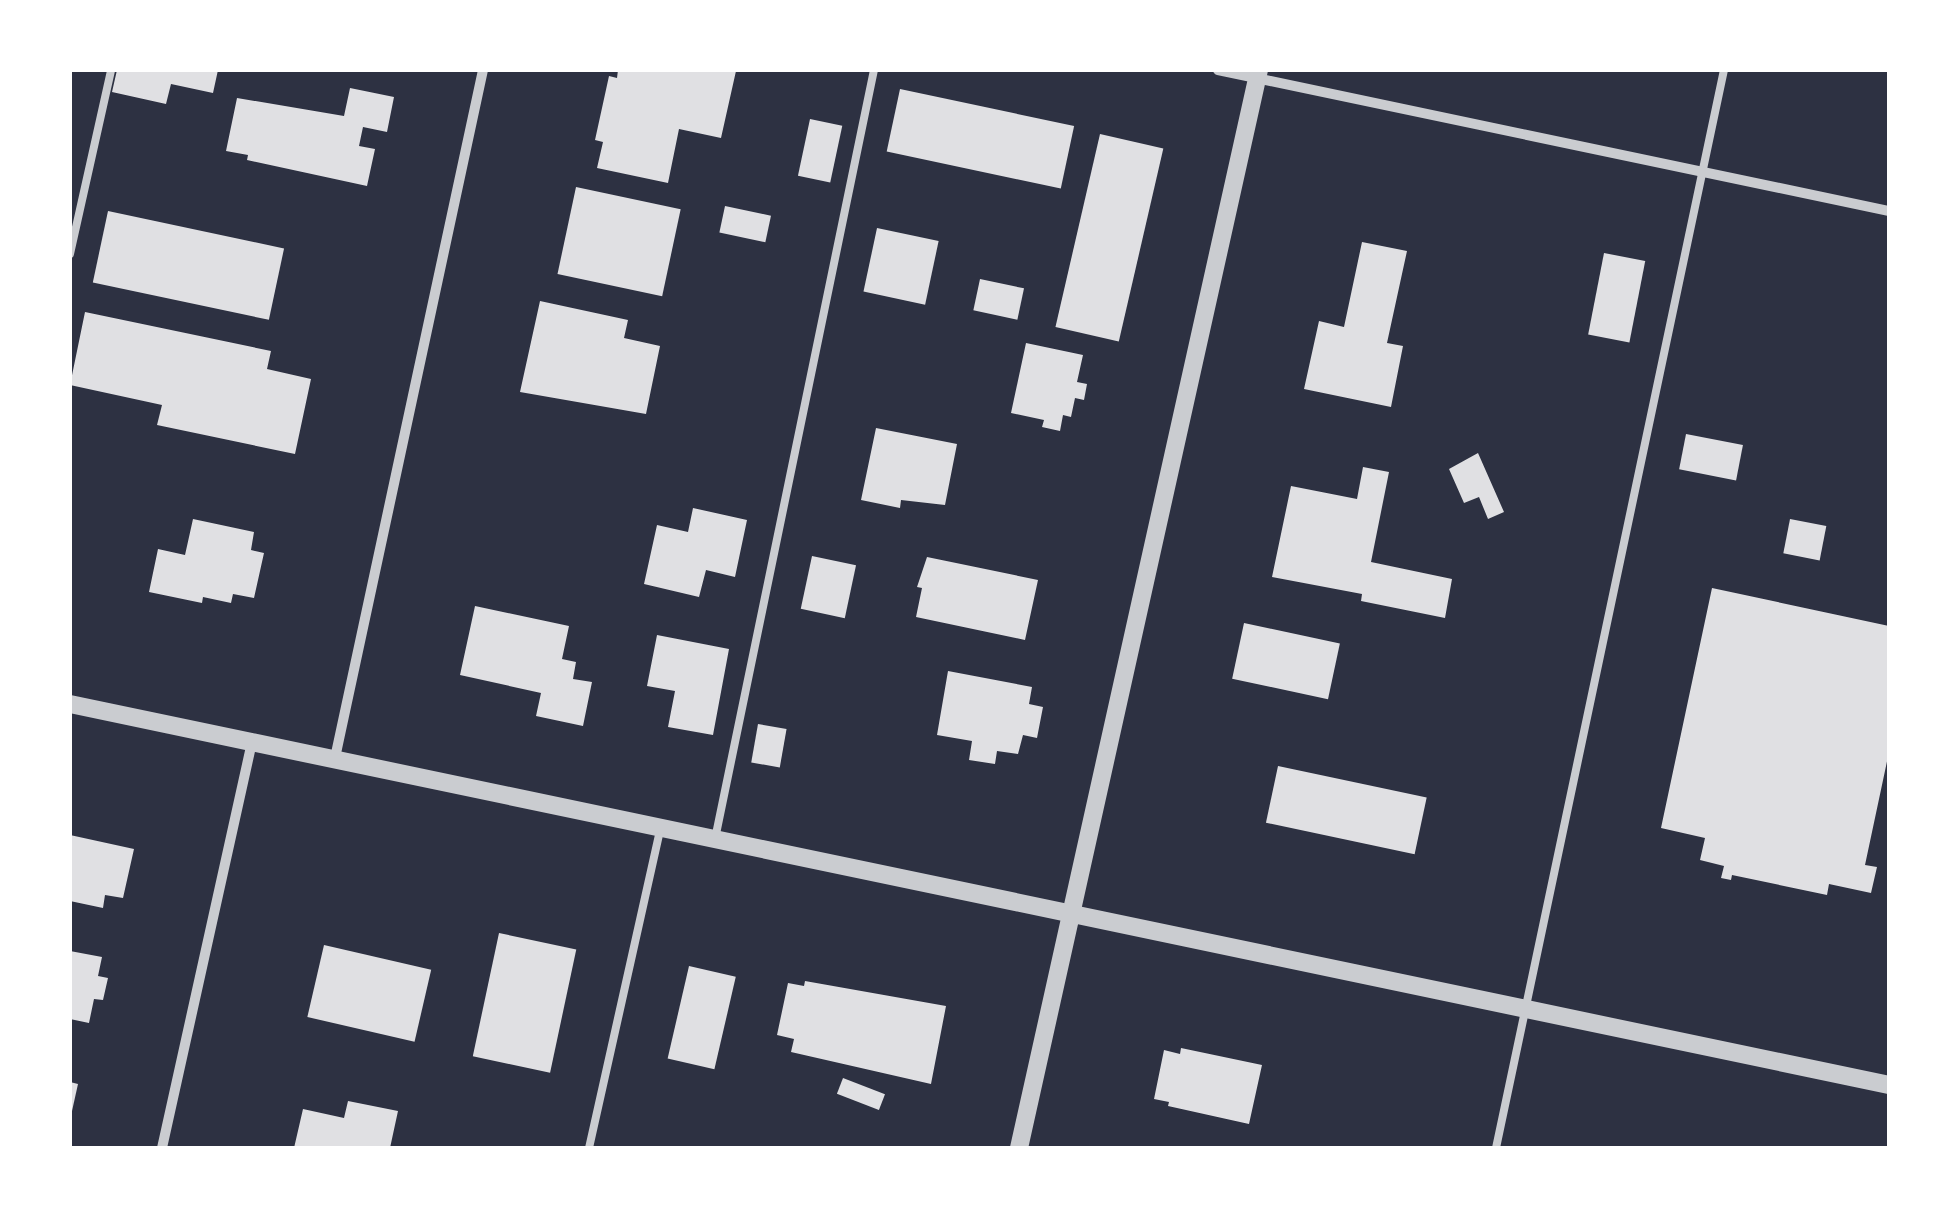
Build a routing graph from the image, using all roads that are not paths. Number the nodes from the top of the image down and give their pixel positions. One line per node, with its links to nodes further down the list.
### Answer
1 (111, 70): 9 (lane)
2 (483, 70): 12 (street)
3 (874, 70): 14 (lane)
4 (1218, 70): 6 (street)
5 (1724, 70): 7 (lane)
6 (1258, 74): 7 (street); 15 (street)
7 (1702, 172): 8 (street); 16 (lane)
8 (1889, 212)
9 (70, 254)
10 (70, 704): 11 (street)
11 (252, 741): 12 (street); 18 (street)
12 (334, 758): 13 (street)
13 (661, 827): 14 (street); 19 (lane)
14 (715, 839): 15 (street)
15 (1072, 915): 16 (street); 20 (street)
16 (1526, 1009): 17 (street); 21 (lane)
17 (1889, 1084)
18 (162, 1148)
19 (589, 1148)
20 (1019, 1148)
21 (1496, 1148)

